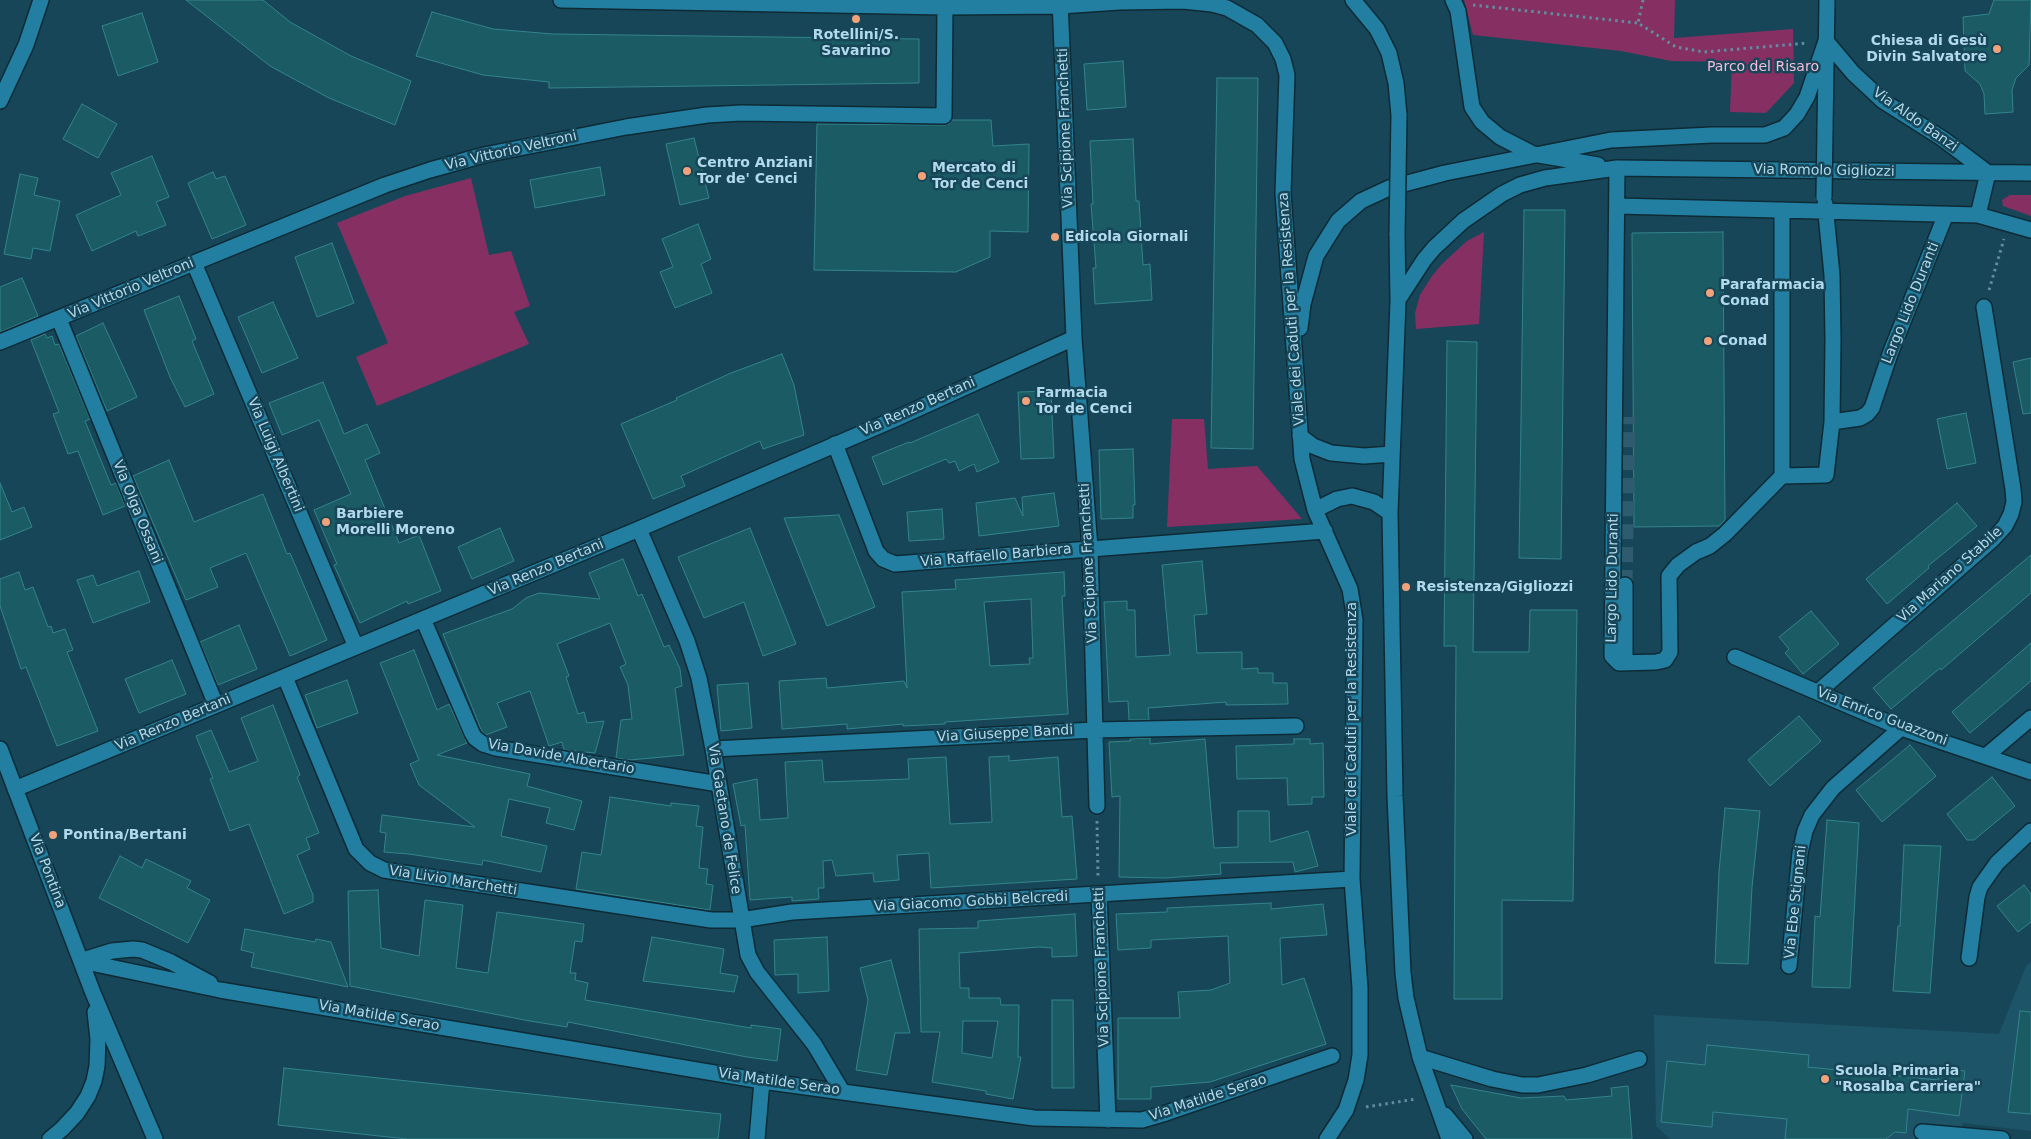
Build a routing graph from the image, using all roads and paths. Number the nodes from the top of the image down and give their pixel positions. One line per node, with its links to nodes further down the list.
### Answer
1 (41, 0): 12 (street)
2 (561, 0): 6 (street, Viale dei Caduti per la Resistenza)
3 (1353, 0): 25 (street, bridge)
4 (1643, 0): 10 (path)
5 (1827, 0): 11 (street)
6 (716, 2): 9 (street, Viale dei Caduti per la Resistenza)
7 (1454, 2): 10 (path); 13 (street, Via Romolo Gigliozzi)
8 (1060, 3): 9 (street, Viale dei Caduti per la Resistenza); 28 (street, Via Scipione Franchetti); 30 (street, Viale dei Caduti per la Resistenza)
9 (946, 7): 24 (street, Via Vittorio Veltroni)
10 (1638, 23): 11 (path)
11 (1826, 41): 13 (street); 15 (street, Via Aldo Banzi); 17 (street, bridge)
12 (0, 101)
13 (1533, 154): 14 (street, Via Romolo Gigliozzi); 30 (street)
14 (1617, 168): 15 (street, Via Romolo Gigliozzi); 18 (street, Largo Lido Duranti); 25 (street, Via Romolo Gigliozzi)
15 (1988, 173): 16 (street, Via Romolo Gigliozzi); 21 (street)
16 (2031, 173)
17 (1826, 205): 19 (street); 20 (street); 31 (street)
18 (1617, 206): 19 (street); 45 (street, Largo Lido Duranti)
19 (1782, 210): 35 (street)
20 (1946, 214): 21 (street); 31 (street, Largo Lido Duranti)
21 (1978, 215): 22 (street)
22 (2009, 224): 23 (street); 26 (path)
23 (2031, 230)
24 (194, 263): 27 (street, Via Vittorio Veltroni); 43 (street, Via Luigi Albertini)
25 (1398, 301): 34 (street)
26 (1984, 307): 47 (street, Via Mariano Stabile)
27 (59, 319): 29 (street, Via Vittorio Veltroni); 48 (street, Via Olga Ossani)
28 (1074, 338): 33 (street, Via Renzo Bertani); 40 (street, Via Scipione Franchetti)
29 (0, 342)
30 (1296, 358): 32 (street, Viale dei Caduti per la Resistenza)
31 (1832, 422): 35 (street)
32 (1300, 436): 34 (street); 36 (street, Viale dei Caduti per la Resistenza)
33 (835, 444): 38 (street, Via Renzo Bertani); 40 (street, Via Raffaello Barbiera)
34 (1392, 454): 37 (street)
35 (1782, 476): 45 (street, Largo Lido Duranti)
36 (1315, 510): 37 (street); 39 (street, Viale dei Caduti per la Resistenza)
37 (1390, 513): 70 (street)
38 (639, 529): 42 (street, Via Renzo Bertani); 54 (street, Via Gaetano de Felice)
39 (1325, 531): 40 (street, Via Raffaello Barbiera); 61 (street, Viale dei Caduti per la Resistenza)
40 (1090, 548): 52 (street, Via Scipione Franchetti)
41 (1625, 585): 45 (street)
42 (423, 619): 43 (street, Via Renzo Bertani); 57 (street, Via Davide Albertario)
43 (356, 647): 46 (street, Via Renzo Bertani)
44 (1735, 657): 47 (street, Via Enrico Guazzoni)
45 (1625, 663)
46 (285, 677): 48 (street, Via Renzo Bertani); 63 (street, Via Livio Marchetti)
47 (1818, 692): 51 (street, Via Enrico Guazzoni)
48 (216, 705): 58 (street, Via Renzo Bertani)
49 (2031, 718): 55 (street)
50 (1296, 726): 52 (street, Via Giuseppe Bandi)
51 (1902, 728): 55 (street, Via Enrico Guazzoni); 66 (street, Via Ebe Stignani)
52 (1095, 730): 54 (street, Via Giuseppe Bandi); 59 (street, Via Scipione Franchetti)
53 (0, 749): 58 (street, Via Pontina)
54 (713, 749): 57 (street, Via Gaetano de Felice)
55 (1986, 756): 56 (street, Via Enrico Guazzoni)
56 (2031, 772)
57 (719, 784): 63 (street, Via Gaetano de Felice)
58 (15, 788): 65 (street, Via Pontina)
59 (1097, 806): 62 (path, Via Scipione Franchetti)
60 (2031, 830): 64 (street)
61 (1352, 879): 62 (street, Via Giacomo Gobbi Belcredi); 75 (street, Viale dei Caduti per la Resistenza)
62 (1099, 894): 63 (street, Via Giacomo Gobbi Belcredi); 76 (street, Via Scipione Franchetti)
63 (741, 920): 73 (street, Via Gaetano de Felice)
64 (1969, 958)
65 (81, 961): 67 (street, Via Matilde Serao); 67 (street, Via Matilde Serao); 68 (street, Via Pontina)
66 (1789, 966)
67 (220, 990): 72 (street, Via Matilde Serao)
68 (93, 993): 78 (street, Via Pontina); 79 (street, Via Pontina)
69 (1332, 1056): 76 (street, Via Matilde Serao)
70 (1420, 1057): 71 (street); 74 (street)
71 (1639, 1059)
72 (762, 1080): 73 (street, Via Matilde Serao); 80 (street)
73 (842, 1092): 76 (street, Via Matilde Serao)
74 (1436, 1101): 75 (path); 82 (street); 83 (street)
75 (1346, 1110): 81 (street, Viale dei Caduti per la Resistenza)
76 (1108, 1120)
77 (1922, 1132): 84 (street)
78 (50, 1139)
79 (155, 1139)
80 (756, 1139)
81 (1327, 1139)
82 (1449, 1139)
83 (1465, 1139)
84 (2002, 1139)

